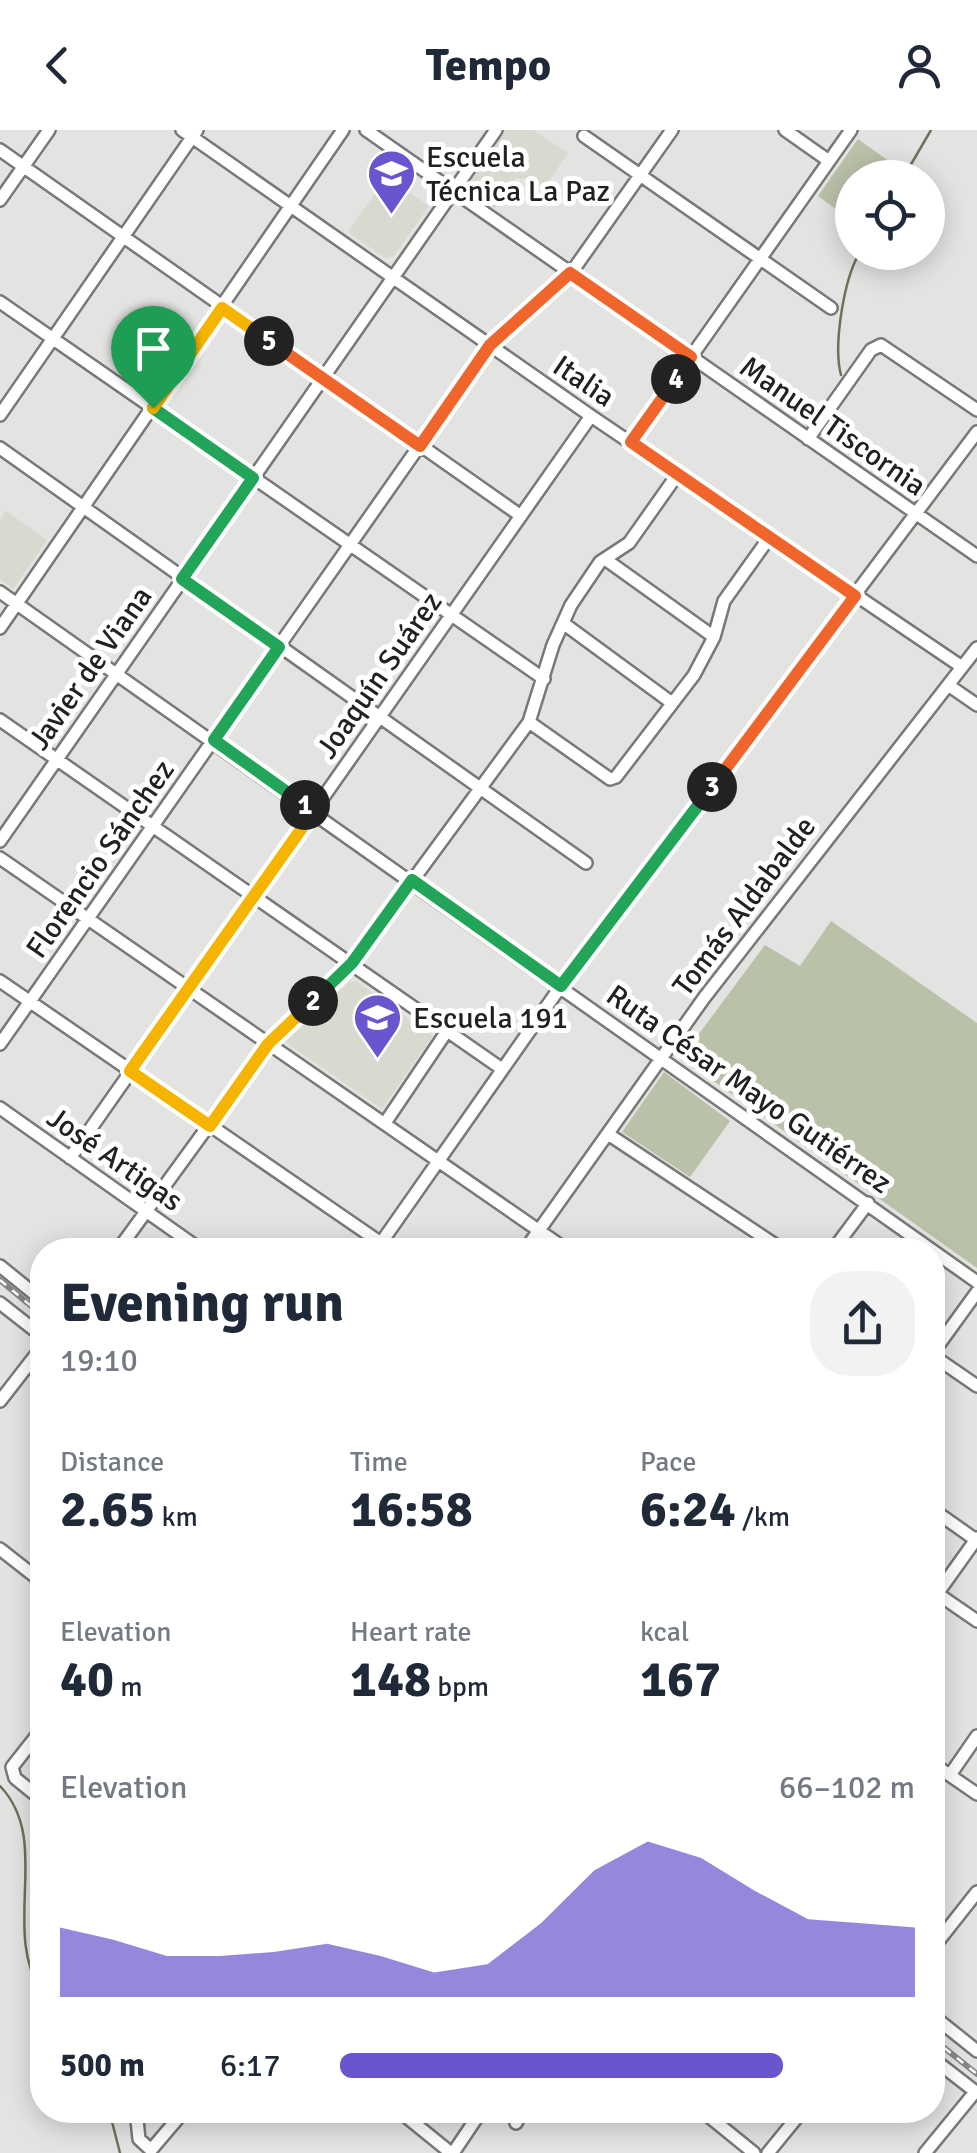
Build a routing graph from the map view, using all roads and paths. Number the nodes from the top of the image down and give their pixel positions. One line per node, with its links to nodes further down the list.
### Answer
1 (50, 130): 12 (street)
2 (343, 130): 16 (street)
3 (496, 130): 14 (street, Javier de Viana)
4 (672, 130): 13 (street, Florencio Sánchez)
5 (785, 130): 11 (street)
6 (851, 130): 11 (street)
7 (190, 132): 16 (street, Italia); 17 (street)
8 (372, 132): 14 (street, Manuel Tiscornia)
9 (584, 136): 13 (street)
10 (0, 150): 12 (street)
11 (829, 161): 18 (street)
12 (24, 166): 15 (street); 17 (street)
13 (640, 176): 18 (street); 19 (street, Florencio Sánchez)
14 (453, 191): 19 (street, Manuel Tiscornia); 20 (street, Javier de Viana)
15 (0, 200)
16 (292, 205): 20 (street, Italia); 22 (street)
17 (124, 237): 22 (street); 24 (street)
18 (760, 260): 23 (street); 26 (street)
19 (570, 273): 25 (street, Florencio Sánchez); 26 (street, Manuel Tiscornia)
20 (393, 276): 25 (street, Italia); 27 (street, Javier de Viana)
21 (0, 302): 24 (street)
22 (222, 308): 27 (street); 28 (street)
23 (830, 308)
24 (53, 338): 28 (street); 30 (street)
25 (490, 345): 31 (street, Italia); 35 (street, Florencio Sánchez)
26 (691, 357): 33 (street, Manuel Tiscornia); 34 (street)
27 (322, 378): 35 (street); 38 (street, Javier de Viana)
28 (153, 408): 38 (street); 39 (street)
29 (977, 410): 33 (street)
30 (0, 414)
31 (590, 416): 34 (street, Italia); 41 (street, Joaquín Suárez)
32 (977, 432): 40 (street)
33 (808, 439): 40 (street, Manuel Tiscornia)
34 (631, 442): 37 (street, Italia)
35 (420, 446): 41 (street); 43 (street, Florencio Sánchez)
36 (0, 448): 39 (street)
37 (678, 475): 42 (street, Italia); 45 (street)
38 (253, 478): 43 (street); 46 (street, Javier de Viana)
39 (84, 508): 46 (street); 49 (street)
40 (918, 515): 44 (street, Manuel Tiscornia); 48 (street)
41 (522, 516): 50 (street, Joaquín Suárez)
42 (770, 538): 48 (street, Italia); 53 (street)
43 (350, 545): 50 (street); 54 (street, Florencio Sánchez)
44 (977, 556)
45 (605, 559): 51 (street); 53 (street)
46 (182, 579): 54 (street); 57 (street, Javier de Viana)
47 (0, 592): 49 (street, Ruta César Mayo Gutiérrez)
48 (855, 596): 56 (street, Italia); 78 (street)
49 (16, 604): 52 (street); 57 (street, Ruta César Mayo Gutiérrez)
50 (452, 615): 58 (street); 62 (street, Joaquín Suárez)
51 (563, 623): 58 (street); 60 (street)
52 (0, 628)
53 (714, 637): 60 (street)
54 (279, 647): 62 (street); 65 (street, Florencio Sánchez)
55 (977, 648): 56 (street, Tomás Aldabalde)
56 (962, 667): 59 (street, Tomás Aldabalde)
57 (118, 674): 65 (street, Ruta César Mayo Gutiérrez); 66 (street, Javier de Viana)
58 (544, 678): 64 (street)
59 (948, 685): 61 (street); 84 (street, Tomás Aldabalde)
60 (672, 704): 64 (street)
61 (977, 705)
62 (381, 716): 67 (street); 68 (street, Joaquín Suárez)
63 (0, 720): 66 (street)
64 (529, 722): 67 (street)
65 (214, 740): 68 (street, Ruta César Mayo Gutiérrez); 69 (street, Florencio Sánchez)
66 (57, 760): 69 (street); 70 (street, Javier de Viana)
67 (480, 786): 72 (street); 73 (street)
68 (314, 811): 73 (street, Ruta César Mayo Gutiérrez); 74 (street, Joaquín Suárez)
69 (154, 826): 74 (street); 75 (street, Florencio Sánchez)
70 (0, 841)
71 (0, 858): 75 (street)
72 (586, 864)
73 (412, 880): 76 (street); 78 (street, Ruta César Mayo Gutiérrez)
74 (254, 896): 76 (street); 79 (street, Joaquín Suárez)
75 (89, 919): 79 (street); 80 (street, Florencio Sánchez)
76 (352, 963): 81 (street); 83 (street)
77 (0, 982): 80 (street)
78 (561, 986): 84 (street, Ruta César Mayo Gutiérrez); 85 (street)
79 (188, 989): 83 (street); 86 (street, Joaquín Suárez)
80 (30, 1002): 82 (street, Florencio Sánchez); 86 (street)
81 (448, 1031): 85 (street); 88 (street)
82 (0, 1044)
83 (268, 1044): 88 (street); 89 (street)
84 (660, 1058): 90 (street, Tomás Aldabalde); 93 (street, Ruta César Mayo Gutiérrez)
85 (502, 1069): 92 (street)
86 (130, 1071): 89 (street); 91 (street, Joaquín Suárez)
87 (0, 1108): 91 (street, José Artigas)
88 (384, 1123): 92 (street)
89 (210, 1126): 94 (street); 98 (street)
90 (608, 1134): 95 (street, Tomás Aldabalde); 102 (street)
91 (70, 1158): 94 (street, José Artigas)
92 (439, 1159): 95 (street); 99 (street)
93 (868, 1203): 103 (street); 104 (street, Ruta César Mayo Gutiérrez)
94 (147, 1212): 96 (street); 97 (street, José Artigas)
95 (539, 1230): 100 (street, Tomás Aldabalde); 101 (street)
96 (127, 1238)
97 (184, 1238)
98 (368, 1238)
99 (385, 1238)
100 (533, 1238)
101 (550, 1238)
102 (765, 1238)
103 (843, 1238)
104 (916, 1238)
105 (945, 1259): 107 (street, Ruta César Mayo Gutiérrez)
106 (0, 1266): 108 (street)
107 (977, 1282)
108 (30, 1290)
109 (977, 1292): 112 (street)
110 (0, 1303): 111 (street)
111 (30, 1327)
112 (945, 1336)
113 (30, 1362): 116 (street)
114 (945, 1363): 115 (street)
115 (977, 1386)
116 (0, 1401)
117 (945, 1518): 118 (street)
118 (976, 1539): 121 (street)
119 (0, 1550): 120 (street)
120 (30, 1573)
121 (945, 1584)
122 (945, 1603): 123 (street)
123 (977, 1621)
124 (977, 1736): 127 (street)
125 (30, 1746): 128 (street)
126 (945, 1772): 127 (street)
127 (950, 1775): 129 (street)
128 (30, 1789)
129 (977, 1794)
130 (977, 1892): 131 (street)
131 (945, 1932)
132 (945, 2025): 133 (street)
133 (977, 2051)
134 (945, 2068): 135 (street)
135 (976, 2092): 145 (street)
136 (137, 2123): 137 (street)
137 (175, 2123)
138 (414, 2123): 142 (street)
139 (473, 2123): 142 (street)
140 (717, 2123): 143 (street)
141 (792, 2123): 144 (street)
142 (452, 2153)
143 (754, 2153)
144 (768, 2153)
145 (925, 2153)

